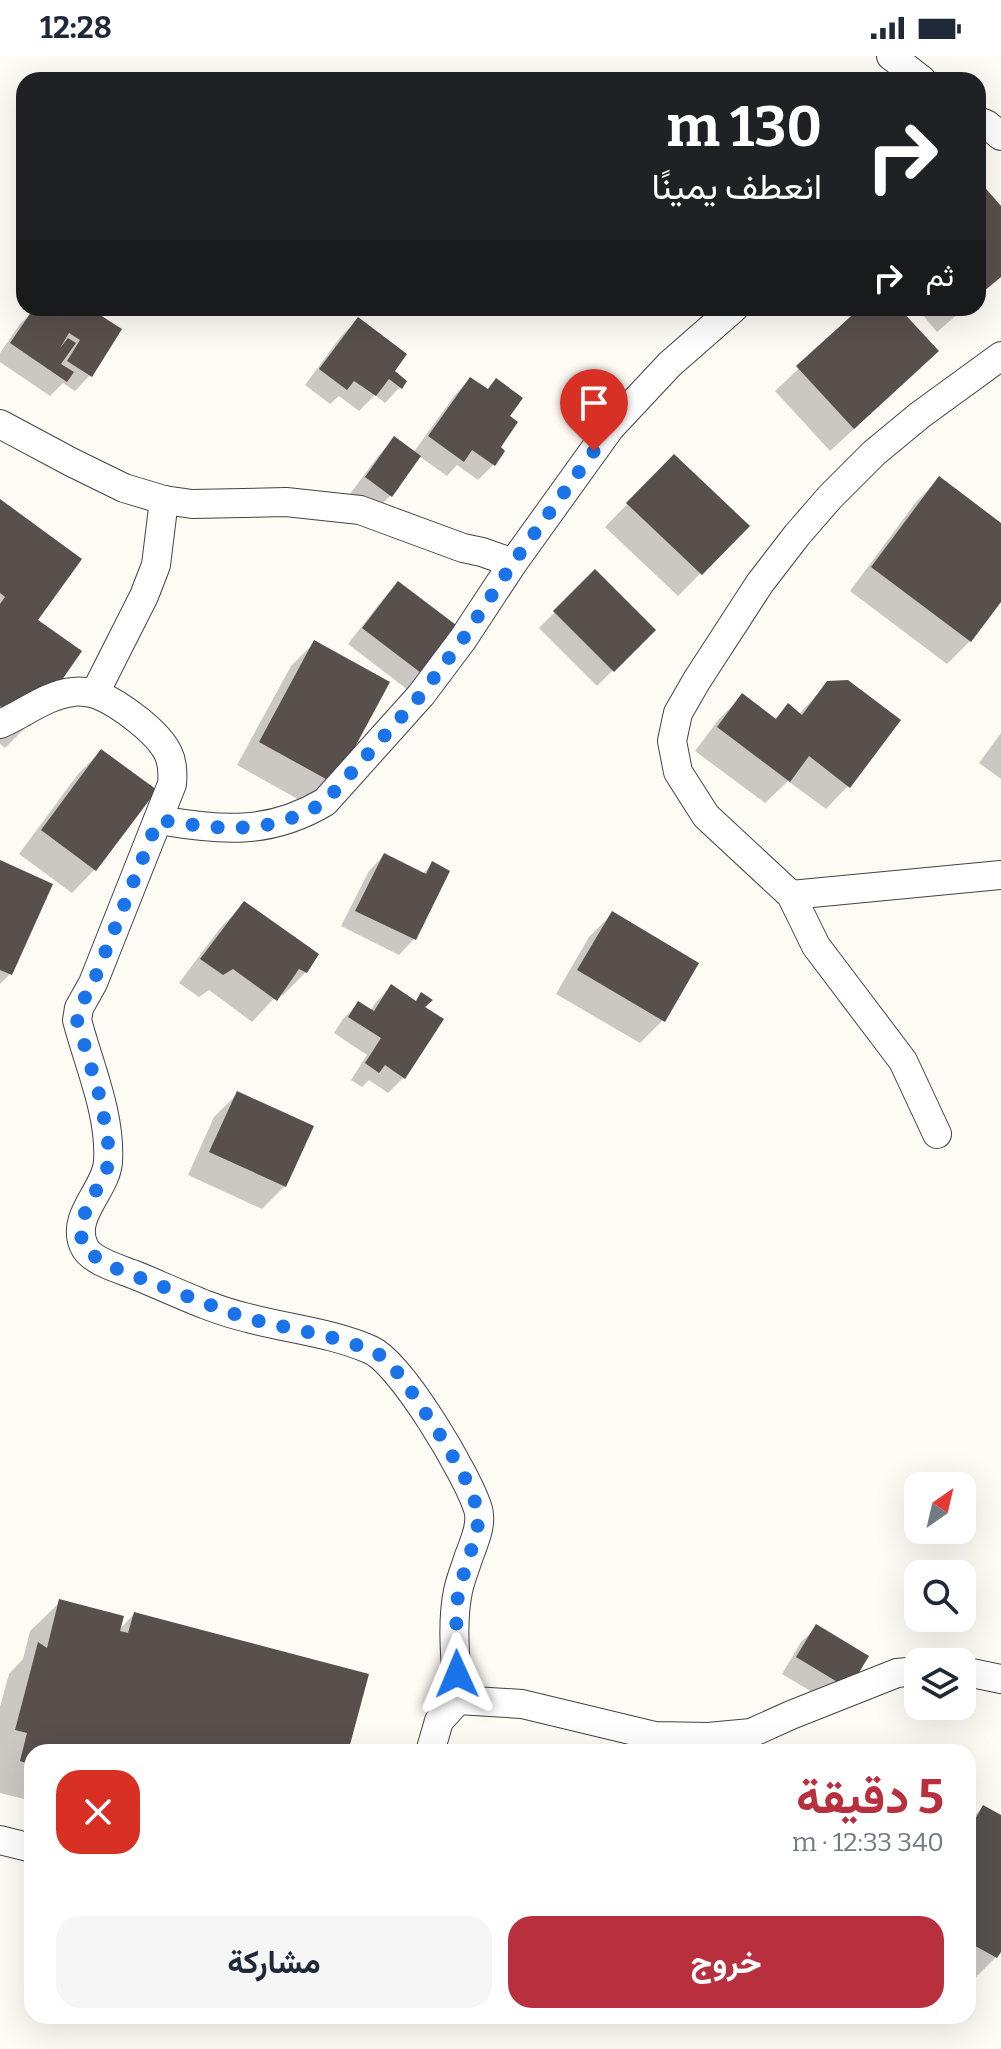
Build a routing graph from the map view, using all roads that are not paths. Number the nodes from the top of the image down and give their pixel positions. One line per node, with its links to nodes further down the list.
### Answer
1 (891, 56): 2 (street)
2 (912, 72)
3 (725, 316): 7 (street)
4 (997, 366): 12 (street)
5 (0, 424): 6 (street)
6 (164, 500): 7 (street); 8 (street)
7 (513, 563): 10 (street)
8 (95, 693): 9 (street); 10 (street)
9 (0, 724)
10 (158, 820): 17 (street)
11 (1001, 875): 12 (street)
12 (791, 895): 13 (street)
13 (937, 1134)
14 (904, 1672): 17 (street)
15 (976, 1674): 16 (street)
16 (1001, 1679)
17 (458, 1700): 18 (street)
18 (432, 1744)
19 (0, 1840): 20 (street)
20 (24, 1846)

